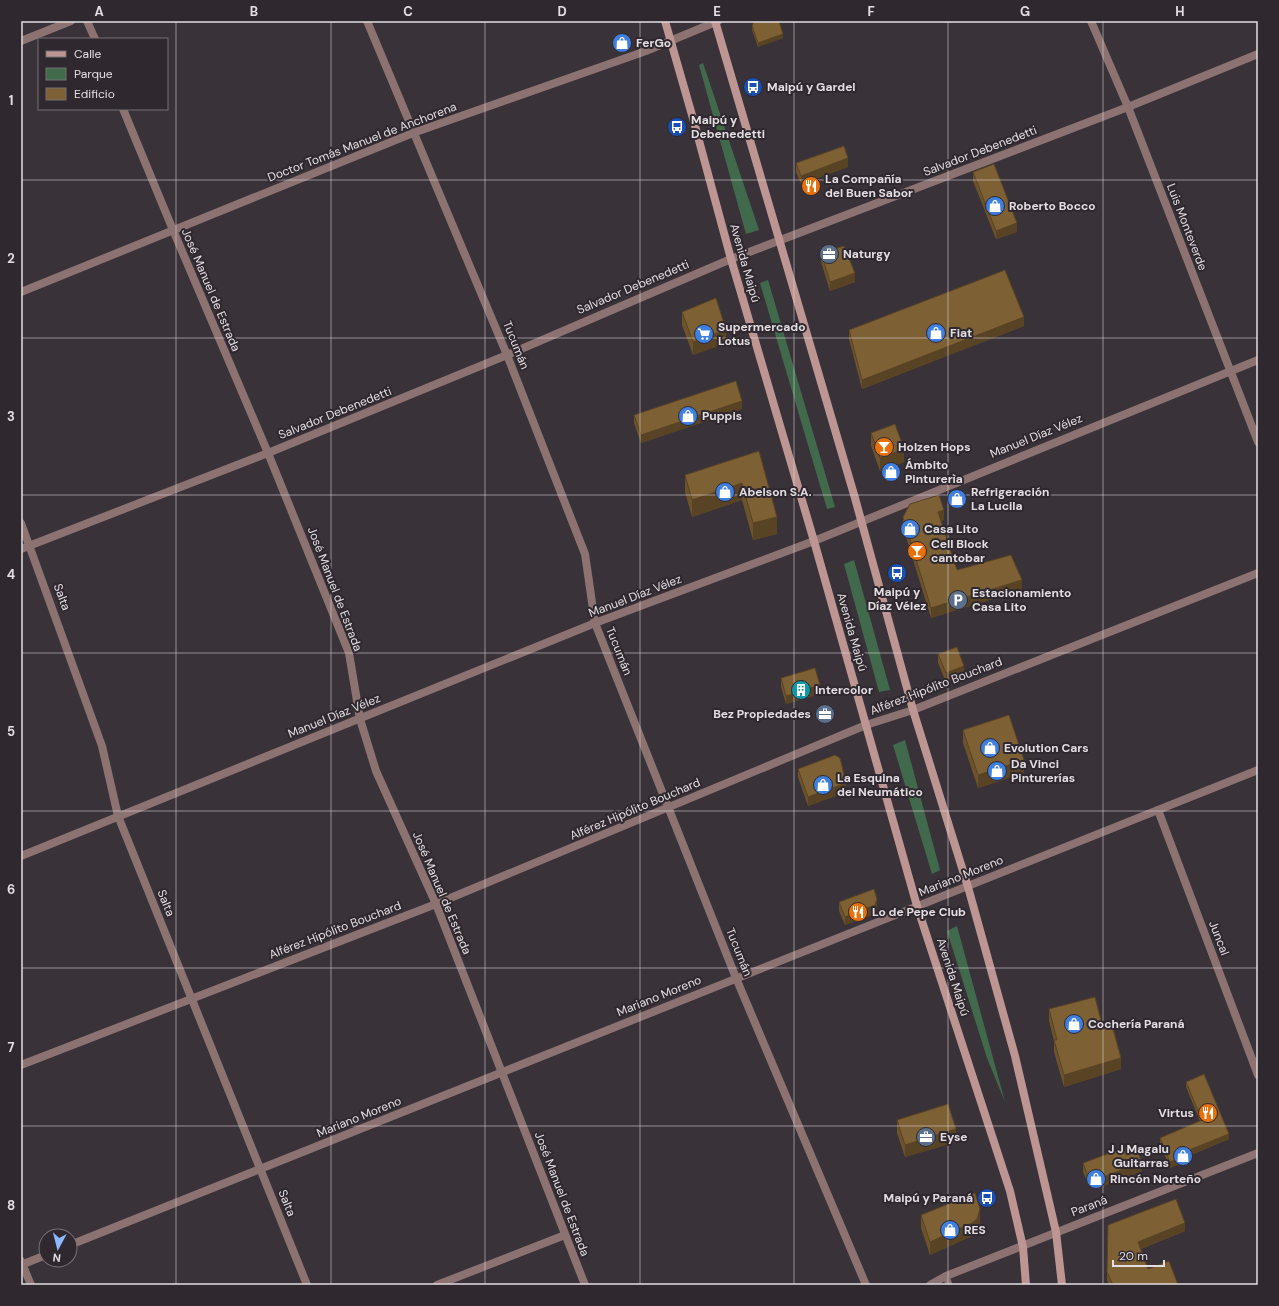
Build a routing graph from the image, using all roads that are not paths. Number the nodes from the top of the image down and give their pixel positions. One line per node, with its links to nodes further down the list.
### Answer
1 (71, 21): 9 (street)
2 (88, 21): 7 (street)
3 (367, 21): 13 (street, Tucumán)
4 (665, 21): 8 (main road, Avenida Maipú)
5 (716, 21): 8 (street, Doctor Tomás Manuel de Anchorena); 15 (main road)
6 (1091, 21): 11 (street, Luis Monteverde)
7 (95, 38)
8 (671, 40): 13 (street, Doctor Tomás Manuel de Anchorena); 16 (main road, Avenida Maipú)
9 (21, 41)
10 (1258, 54): 11 (street, Salvador Debenedetti)
11 (1128, 107): 15 (street, Salvador Debenedetti); 20 (street, Luis Monteverde)
12 (123, 110): 14 (street, José Manuel de Estrada)
13 (413, 133): 14 (street, Doctor Tomás Manuel de Anchorena); 18 (street, Tucumán)
14 (173, 230): 17 (street, Doctor Tomás Manuel de Anchorena); 22 (street, José Manuel de Estrada)
15 (780, 241): 16 (street, Salvador Debenedetti); 23 (main road)
16 (731, 259): 18 (street, Salvador Debenedetti); 25 (main road, Avenida Maipú)
17 (21, 292)
18 (507, 355): 22 (street, Salvador Debenedetti); 29 (street, Tucumán)
19 (1258, 360): 20 (street, Manuel Díaz Vélez)
20 (1230, 371): 21 (street, Luis Monteverde); 23 (street, Manuel Díaz Vélez)
21 (1258, 442)
22 (268, 453): 26 (street, Salvador Debenedetti); 31 (street, José Manuel de Estrada)
23 (861, 520): 25 (street, Manuel Díaz Vélez); 30 (main road)
24 (21, 523): 26 (street, Salta)
25 (814, 541): 29 (street, Manuel Díaz Vélez); 32 (main road, Avenida Maipú)
26 (30, 545): 27 (street, Salvador Debenedetti); 36 (street, Salta)
27 (21, 549)
28 (1258, 573): 30 (street, Alférez Hipólito Bouchard)
29 (595, 624): 31 (street, Manuel Díaz Vélez); 34 (street, Tucumán)
30 (913, 710): 32 (street, Alférez Hipólito Bouchard); 38 (main road)
31 (360, 719): 36 (street, Manuel Díaz Vélez); 39 (street, José Manuel de Estrada)
32 (866, 725): 34 (street, Alférez Hipólito Bouchard); 40 (main road, Avenida Maipú)
33 (1258, 770): 35 (street, Mariano Moreno)
34 (668, 808): 39 (street, Alférez Hipólito Bouchard); 41 (street, Tucumán)
35 (1158, 810): 38 (street, Mariano Moreno); 45 (street, Juncal)
36 (118, 816): 37 (street, Manuel Díaz Vélez); 42 (street, Salta)
37 (21, 856)
38 (968, 887): 40 (street, Mariano Moreno); 48 (main road)
39 (436, 904): 42 (street, Alférez Hipólito Bouchard); 44 (street, José Manuel de Estrada)
40 (918, 906): 41 (street, Mariano Moreno); 51 (main road, Avenida Maipú)
41 (736, 978): 44 (street, Mariano Moreno); 59 (street, Tucumán)
42 (191, 998): 43 (street, Alférez Hipólito Bouchard); 47 (street, Salta)
43 (21, 1065)
44 (502, 1072): 47 (street, Mariano Moreno); 49 (street, José Manuel de Estrada)
45 (1258, 1075)
46 (1258, 1153): 48 (street, Paraná)
47 (261, 1169): 50 (street, Mariano Moreno); 56 (street, Salta)
48 (1056, 1232): 51 (street, Paraná); 63 (main road)
49 (565, 1235): 57 (street); 58 (street, José Manuel de Estrada)
50 (78, 1242)
51 (1023, 1247): 54 (street, Paraná); 62 (main road, Avenida Maipú)
52 (38, 1258): 53 (street)
53 (21, 1264): 55 (street)
54 (946, 1276): 60 (street, Paraná); 61 (lane)
55 (31, 1285)
56 (307, 1285)
57 (437, 1285)
58 (585, 1285)
59 (866, 1285)
60 (930, 1285)
61 (949, 1285)
62 (1026, 1285)
63 (1062, 1285)

